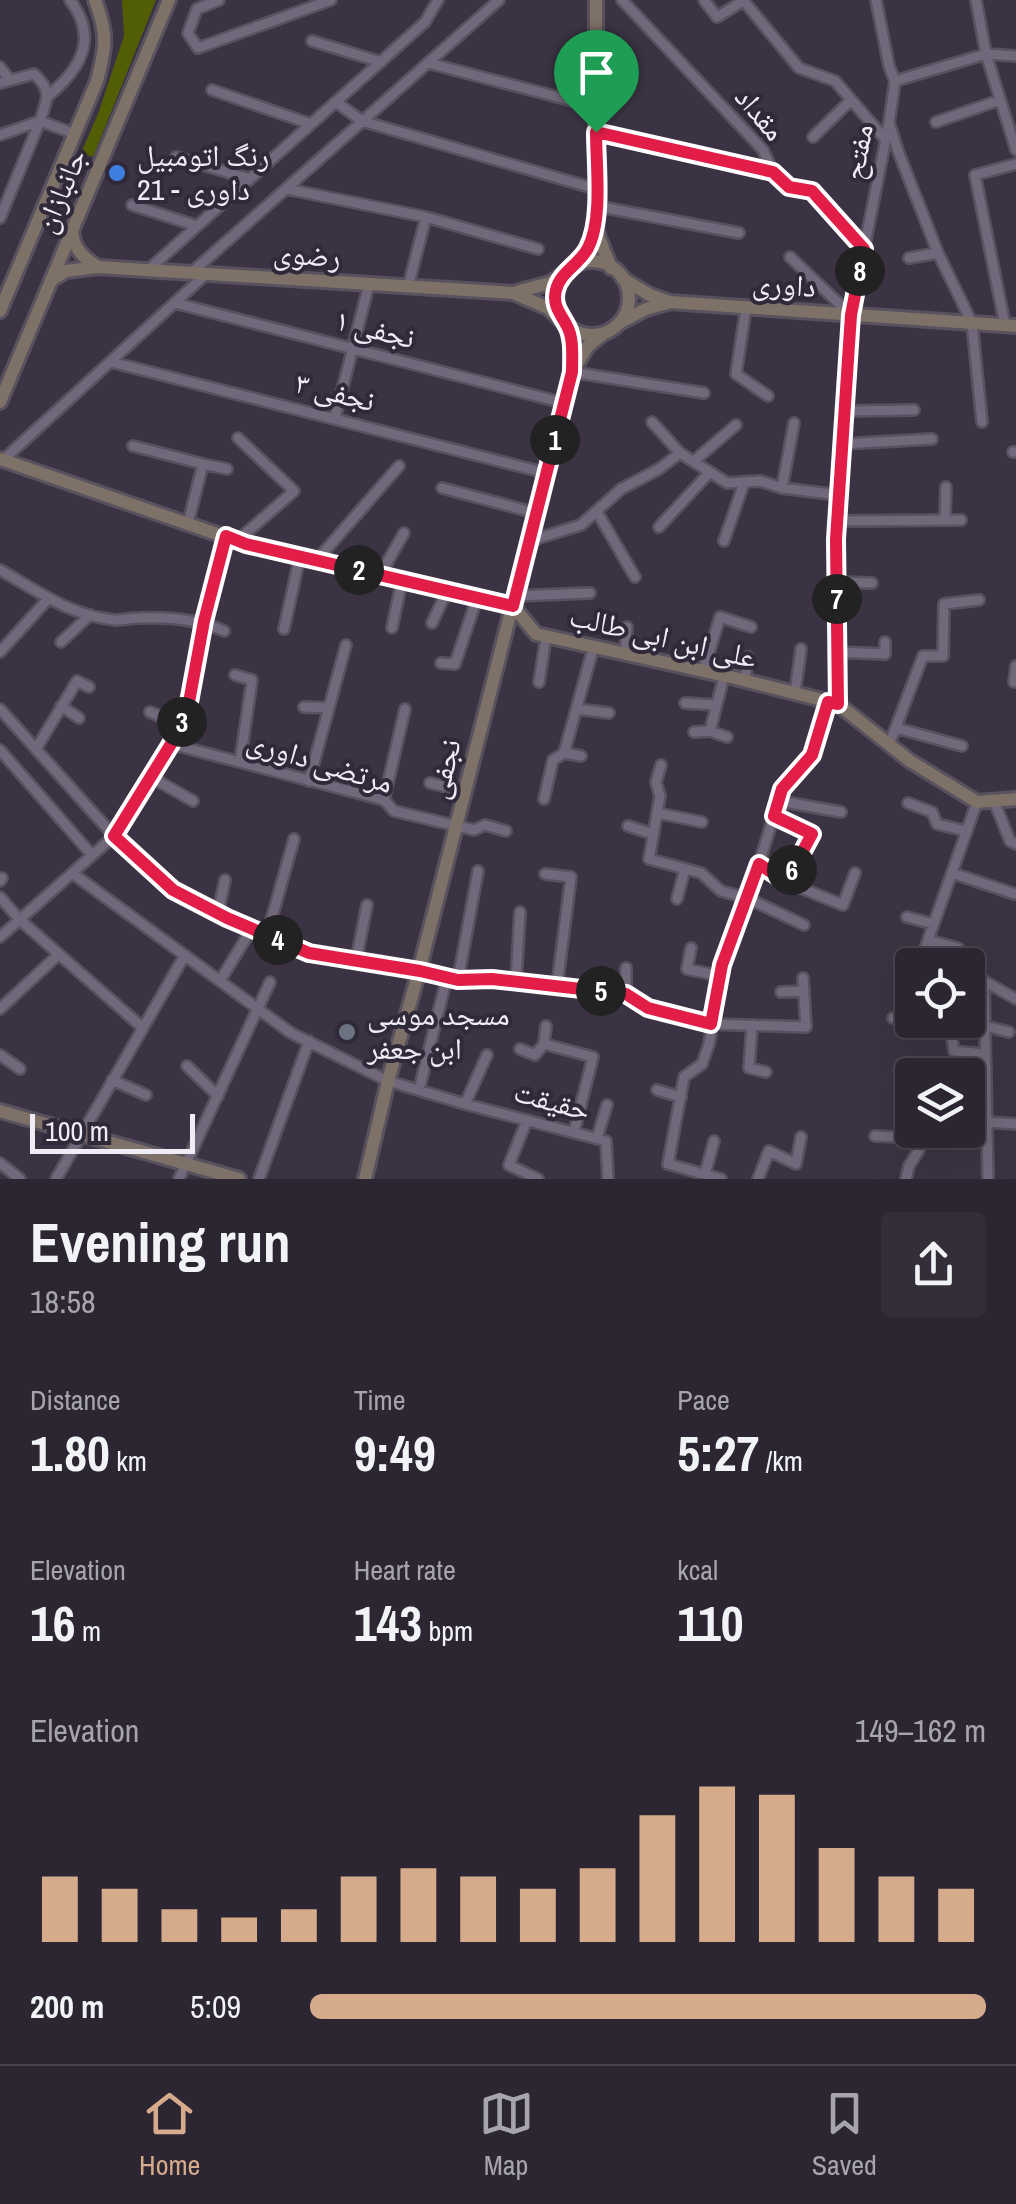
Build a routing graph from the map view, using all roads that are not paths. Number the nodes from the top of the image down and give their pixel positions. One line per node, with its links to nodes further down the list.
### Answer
1 (70, 0): 25 (street)
2 (95, 0): 15 (street, جانبازان)
3 (104, 0): 15 (street)
4 (218, 0): 5 (street)
5 (331, 0)
6 (438, 0): 19 (street)
7 (499, 0): 20 (street)
8 (622, 0): 43 (street, مقداد)
9 (704, 0): 10 (street)
10 (744, 0): 26 (street)
11 (876, 0): 22 (street, مفتح)
12 (976, 0): 17 (street)
13 (167, 2): 52 (street, جانبازان)
14 (594, 3): 29 (street)
15 (103, 22): 36 (street, جانبازان)
16 (312, 41): 19 (street)
17 (986, 54): 18 (street); 22 (street); 27 (street)
18 (1016, 56)
19 (381, 62): 28 (street)
20 (428, 63): 29 (street); 31 (street)
21 (0, 66): 23 (street)
22 (895, 80): 33 (street, مفتح)
23 (4, 81): 25 (street)
24 (212, 90): 34 (street)
25 (48, 96): 30 (street)
26 (851, 100): 38 (street); 39 (street)
27 (1000, 100): 32 (street); 40 (street)
28 (336, 102): 31 (street); 34 (street)
29 (596, 107): 35 (street)
30 (40, 121): 36 (street); 37 (street); 50 (street)
31 (362, 121): 45 (street); 46 (street)
32 (936, 122)
33 (889, 123): 39 (street, مفتح); 57 (street)
34 (311, 124): 44 (street)
35 (596, 132): 43 (street); 46 (street)
36 (75, 134): 74 (street, جانبازان)
37 (0, 135)
38 (813, 137)
39 (886, 140): 56 (street, مفتح)
40 (1016, 150)
41 (176, 157): 44 (street)
42 (1016, 164): 79 (street)
43 (773, 172): 56 (street, مقداد)
44 (250, 179): 51 (street)
45 (288, 189): 49 (street); 64 (street)
46 (596, 190): 48 (street)
47 (132, 205): 51 (street)
48 (596, 206): 53 (street); 54 (street)
49 (426, 217): 55 (street); 69 (street)
50 (0, 218)
51 (197, 226): 62 (street)
52 (72, 229): 60 (street); 67 (street, جانبازان)
53 (596, 230): 61 (street); 63 (street)
54 (740, 232)
55 (538, 249)
56 (864, 249): 75 (street, مفتح)
57 (938, 253): 59 (street); 76 (street)
58 (790, 257): 75 (street)
59 (908, 258)
60 (98, 267): 62 (street, رضوی); 67 (street, رضوی)
61 (611, 268): 63 (street); 66 (street)
62 (148, 270): 64 (street, رضوی)
63 (571, 270): 70 (street); 78 (street)
64 (191, 273): 65 (street, رضوی)
65 (206, 274): 68 (street, رضوی); 72 (street)
66 (622, 279): 71 (street); 77 (street)
67 (51, 280): 86 (street, جانبازان)
68 (369, 284): 69 (street, رضوی); 81 (street)
69 (408, 286): 70 (street, رضوی)
70 (513, 293): 78 (street)
71 (669, 302): 73 (street, داوری); 77 (street)
72 (175, 303): 81 (street, نجفی ۱); 82 (street)
73 (746, 308): 75 (street, داوری); 85 (street)
74 (0, 311)
75 (851, 315): 76 (street, داوری); 89 (street, مفتح)
76 (972, 323): 79 (street, داوری); 92 (street)
77 (618, 324): 80 (street)
78 (566, 325): 80 (street); 83 (street)
79 (1010, 325)
80 (604, 332): 83 (street)
81 (352, 350): 87 (street, نجفی ۱); 90 (street)
82 (110, 362): 90 (street, نجفی ۳); 100 (street)
83 (572, 372): 84 (street); 87 (street, نجفی)
84 (704, 393)
85 (768, 396)
86 (0, 402)
87 (564, 403): 105 (street, نجفی)
88 (914, 410): 89 (street)
89 (844, 411): 97 (street, مفتح)
90 (336, 418): 105 (street, نجفی ۳)
91 (652, 422): 99 (street)
92 (982, 422)
93 (794, 423): 110 (street)
94 (736, 424): 101 (street)
95 (238, 438): 120 (street)
96 (932, 439): 97 (street)
97 (842, 444): 111 (street, مفتح)
98 (133, 446): 102 (street)
99 (680, 452): 101 (street); 112 (street)
100 (2, 460): 117 (street)
101 (694, 461): 106 (street)
102 (203, 464): 104 (street); 117 (street)
103 (399, 466): 124 (street)
104 (227, 469)
105 (546, 473): 113 (street, نجفی)
106 (709, 473): 107 (street); 118 (street)
107 (744, 483): 110 (street); 122 (street)
108 (946, 487): 114 (street)
109 (442, 488): 113 (street)
110 (782, 488): 111 (street)
111 (839, 495): 116 (street, مفتح)
112 (598, 512): 121 (street); 127 (street)
113 (536, 513): 121 (street, نجفی)
114 (946, 520): 115 (street); 116 (street)
115 (960, 520)
116 (837, 521): 129 (street, مفتح)
117 (188, 524): 120 (street)
118 (659, 527)
119 (404, 533): 126 (street)
120 (231, 539): 123 (street); 138 (street)
121 (530, 541): 136 (street, نجفی)
122 (724, 542)
123 (300, 556): 124 (street); 143 (street)
124 (317, 560): 126 (street)
125 (0, 570): 134 (street)
126 (380, 575): 128 (street)
127 (636, 576)
128 (402, 580): 131 (street); 142 (street)
129 (836, 582): 130 (street); 152 (street, مفتح)
130 (872, 583)
131 (447, 591): 133 (street); 139 (street)
132 (590, 593): 136 (street)
133 (477, 598): 136 (street); 155 (street)
134 (48, 599): 137 (street); 151 (street)
135 (979, 600): 180 (street)
136 (514, 601): 145 (street, علی ابن ابی طالب); 196 (street, نجفی)
137 (90, 616): 138 (street); 146 (street)
138 (204, 621): 144 (street); 179 (street)
139 (432, 622)
140 (627, 627): 153 (street)
141 (751, 627): 157 (street)
142 (392, 628)
143 (284, 629)
144 (224, 630)
145 (546, 637): 149 (street, علی ابن ابی طالب); 163 (street)
146 (61, 642)
147 (885, 642): 152 (street)
148 (346, 645): 173 (street)
149 (594, 649): 153 (street, علی ابن ابی طالب); 175 (street)
150 (800, 649): 166 (street)
151 (0, 652)
152 (838, 652): 168 (street, مفتح)
153 (625, 656): 157 (street, علی ابن ابی طالب)
154 (748, 657): 162 (street)
155 (441, 663)
156 (1016, 666): 164 (street)
157 (703, 672): 160 (street, علی ابن ابی طالب)
158 (65, 674): 161 (street)
159 (235, 676): 191 (street)
160 (724, 676): 162 (street, علی ابن ابی طالب); 169 (street)
161 (77, 680): 165 (street); 170 (street)
162 (745, 681): 166 (street, علی ابن ابی طالب)
163 (538, 682)
164 (1014, 682)
165 (89, 688)
166 (796, 694): 168 (street, علی ابن ابی طالب)
167 (685, 702): 169 (street)
168 (833, 703): 185 (street, علی ابن ابی طالب); 202 (street, مفتح)
169 (716, 705): 181 (street)
170 (62, 706): 178 (street); 187 (street)
171 (304, 707): 173 (street)
172 (0, 708): 187 (street)
173 (329, 708): 194 (street)
174 (405, 709): 199 (street)
175 (577, 709): 177 (street); 189 (street)
176 (150, 712): 179 (street)
177 (608, 712)
178 (80, 718)
179 (181, 726): 184 (street)
180 (896, 728): 185 (street); 186 (street)
181 (710, 731): 182 (street); 183 (street)
182 (694, 732)
183 (727, 737)
184 (171, 744): 191 (street, مرتضی داوری); 193 (street)
185 (890, 745): 203 (street, علی ابن ابی طالب)
186 (962, 746)
187 (36, 749): 214 (street)
188 (0, 750): 217 (street)
189 (564, 753): 190 (street); 197 (street)
190 (580, 756)
191 (240, 762): 194 (street, مرتضی داوری)
192 (661, 765): 206 (street)
193 (151, 777): 201 (street); 214 (street)
194 (310, 781): 199 (street, مرتضی داوری)
195 (430, 783): 196 (street)
196 (464, 791): 209 (street, نجفی)
197 (544, 799)
198 (1016, 799): 200 (street)
199 (384, 800): 209 (street, مرتضی داوری)
200 (994, 800): 203 (street); 216 (street)
201 (193, 801)
202 (779, 801): 205 (street); 207 (street, مفتح)
203 (977, 802): 212 (street)
204 (908, 804): 212 (street)
205 (841, 812)
206 (657, 813): 208 (street); 213 (street)
207 (774, 816): 219 (street, مفتح); 228 (street)
208 (702, 822)
209 (455, 825): 211 (street, مرتضی داوری); 251 (street, نجفی)
210 (628, 826): 213 (street)
211 (506, 831)
212 (966, 831): 225 (street)
213 (653, 834): 218 (street)
214 (114, 836): 217 (street); 235 (street)
215 (294, 839): 241 (street)
216 (1016, 844)
217 (92, 855): 223 (street)
218 (649, 860): 220 (street); 221 (street)
219 (759, 864): 228 (street); 231 (street, مفتح)
220 (636, 866)
221 (685, 868): 231 (street); 232 (street)
222 (478, 871): 255 (street)
223 (72, 873): 237 (street); 248 (street, حقیقت)
224 (855, 873): 228 (street)
225 (952, 873): 229 (street); 238 (street)
226 (545, 874): 260 (street)
227 (225, 880): 235 (street)
228 (786, 882)
229 (1015, 894)
230 (0, 897): 237 (street)
231 (747, 898): 239 (street); 252 (street, مفتح)
232 (677, 899)
233 (367, 905): 249 (street)
234 (520, 912): 258 (street)
235 (218, 913): 240 (street)
236 (907, 917): 238 (street)
237 (20, 920): 242 (street); 247 (street)
238 (933, 924): 243 (street)
239 (804, 925)
240 (252, 928): 241 (street); 256 (street)
241 (267, 935): 249 (street)
242 (0, 937)
243 (928, 940): 245 (street); 246 (street)
244 (691, 948): 252 (street)
245 (925, 948)
246 (958, 948)
247 (59, 954): 266 (street); 271 (street)
248 (185, 956): 256 (street, حقیقت); 271 (street)
249 (356, 961): 251 (street)
250 (626, 968): 263 (street)
251 (420, 971): 253 (street); 285 (street, نجفی)
252 (720, 976): 267 (street, مفتح)
253 (446, 977): 255 (street); 286 (street)
254 (803, 978): 261 (street)
255 (458, 980): 258 (street)
256 (220, 981): 265 (street, حقیقت)
257 (270, 982): 265 (street)
258 (516, 982): 260 (street)
259 (985, 982): 264 (street)
260 (557, 986): 263 (street)
261 (804, 991): 262 (street); 268 (street)
262 (781, 992)
263 (626, 994): 267 (street)
264 (1016, 997)
265 (258, 1008): 275 (street, حقیقت); 289 (street)
266 (0, 1009)
267 (711, 1024): 268 (street); 290 (street, مفتح)
268 (752, 1025): 283 (street)
269 (546, 1026): 276 (street)
270 (985, 1026): 272 (street)
271 (143, 1028): 284 (street)
272 (1008, 1032)
273 (952, 1038): 278 (street)
274 (985, 1038): 278 (street)
275 (310, 1042): 285 (street, حقیقت); 312 (street)
276 (544, 1044): 277 (street); 297 (street)
277 (520, 1049)
278 (985, 1054): 295 (street)
279 (0, 1055): 282 (street)
280 (487, 1056): 291 (street)
281 (187, 1066): 289 (street)
282 (20, 1069)
283 (766, 1072)
284 (112, 1080): 288 (street); 298 (street)
285 (388, 1081): 286 (street, حقیقت); 313 (street, نجفی)
286 (419, 1090): 291 (street, حقیقت)
287 (656, 1090): 290 (street)
288 (146, 1096)
289 (218, 1096): 306 (street)
290 (681, 1096): 307 (street, مفتح)
291 (465, 1104): 294 (street, حقیقت)
292 (607, 1105): 302 (street)
293 (0, 1111): 298 (street)
294 (527, 1120): 297 (street, حقیقت); 314 (street)
295 (987, 1122): 296 (street); 319 (street)
296 (1016, 1124)
297 (574, 1132): 302 (street, حقیقت)
298 (81, 1134): 306 (street); 309 (street)
299 (895, 1135): 300 (street)
300 (875, 1136)
301 (801, 1137): 317 (street)
302 (602, 1140): 315 (street)
303 (714, 1141): 307 (street)
304 (919, 1148): 318 (street)
305 (0, 1163): 308 (street)
306 (188, 1164): 310 (street); 311 (street)
307 (705, 1174): 316 (street)
308 (20, 1179)
309 (56, 1179)
310 (179, 1179)
311 (239, 1179)
312 (258, 1179)
313 (365, 1179)
314 (538, 1179)
315 (608, 1179)
316 (721, 1179)
317 (758, 1179)
318 (906, 1179)
319 (988, 1179)

